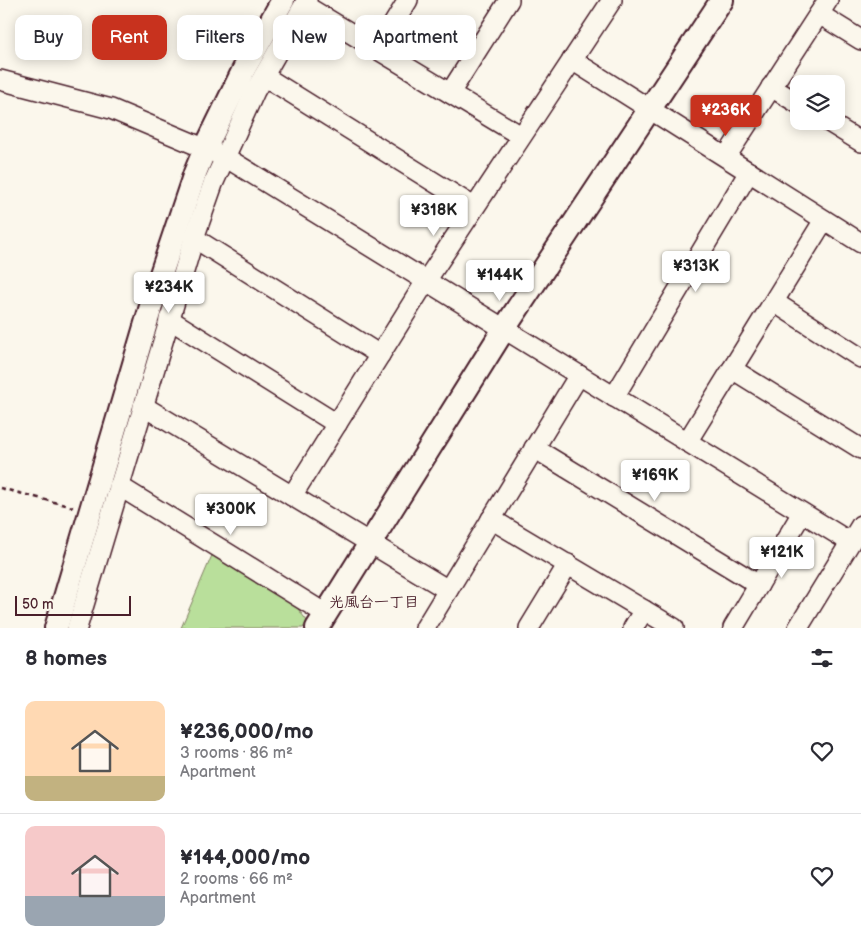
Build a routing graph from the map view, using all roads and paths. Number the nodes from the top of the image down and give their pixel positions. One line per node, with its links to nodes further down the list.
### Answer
1 (408, 0): 7 (street)
2 (510, 0): 15 (street)
3 (612, 0): 11 (street)
4 (722, 0): 17 (street)
5 (298, 2): 8 (street); 12 (street); 21 (street)
6 (824, 7): 9 (street); 14 (street)
7 (399, 15)
8 (355, 35)
9 (861, 40)
10 (396, 60): 15 (street)
11 (572, 60): 17 (street); 19 (street)
12 (264, 76): 22 (street); 25 (street)
13 (0, 80): 21 (street)
14 (772, 87): 16 (street); 23 (street)
15 (450, 93): 19 (street)
16 (790, 98)
17 (650, 109): 23 (street); 32 (street)
18 (842, 130): 20 (street)
19 (521, 136): 25 (street)
20 (861, 142)
21 (204, 149): 22 (street); 46 (street)
22 (225, 157): 27 (street); 29 (street)
23 (726, 157): 24 (street)
24 (749, 172): 26 (street); 37 (street)
25 (474, 207): 29 (street)
26 (824, 220): 28 (street); 30 (street)
27 (194, 238): 31 (street); 33 (street)
28 (861, 243)
29 (426, 281): 32 (street); 33 (street)
30 (774, 302): 34 (street); 35 (street)
31 (170, 319): 38 (street); 39 (street)
32 (504, 329): 36 (street); 51 (street)
33 (380, 355): 39 (street)
34 (861, 358)
35 (732, 369): 40 (street); 42 (street)
36 (579, 375): 37 (street); 41 (street)
37 (614, 397): 40 (street)
38 (143, 406): 43 (street); 45 (street)
39 (337, 424): 45 (street)
40 (687, 442): 47 (street)
41 (534, 448): 48 (street); 53 (street)
42 (861, 449)
43 (119, 486): 56 (street); 58 (street)
44 (0, 488): 46 (path)
45 (292, 496): 51 (street)
46 (91, 512): 57 (street)
47 (802, 513): 50 (street); 53 (street)
48 (491, 519): 52 (street); 54 (street)
49 (861, 525): 50 (street)
50 (850, 542): 64 (street)
51 (370, 543): 54 (street); 56 (street)
52 (568, 564): 55 (street); 60 (street)
53 (759, 585): 63 (street)
54 (448, 590): 59 (street)
55 (644, 610): 61 (street); 62 (street)
56 (321, 621)
57 (56, 628)
58 (77, 628)
59 (424, 628)
60 (528, 628)
61 (633, 628)
62 (674, 628)
63 (733, 628)
64 (798, 628)

